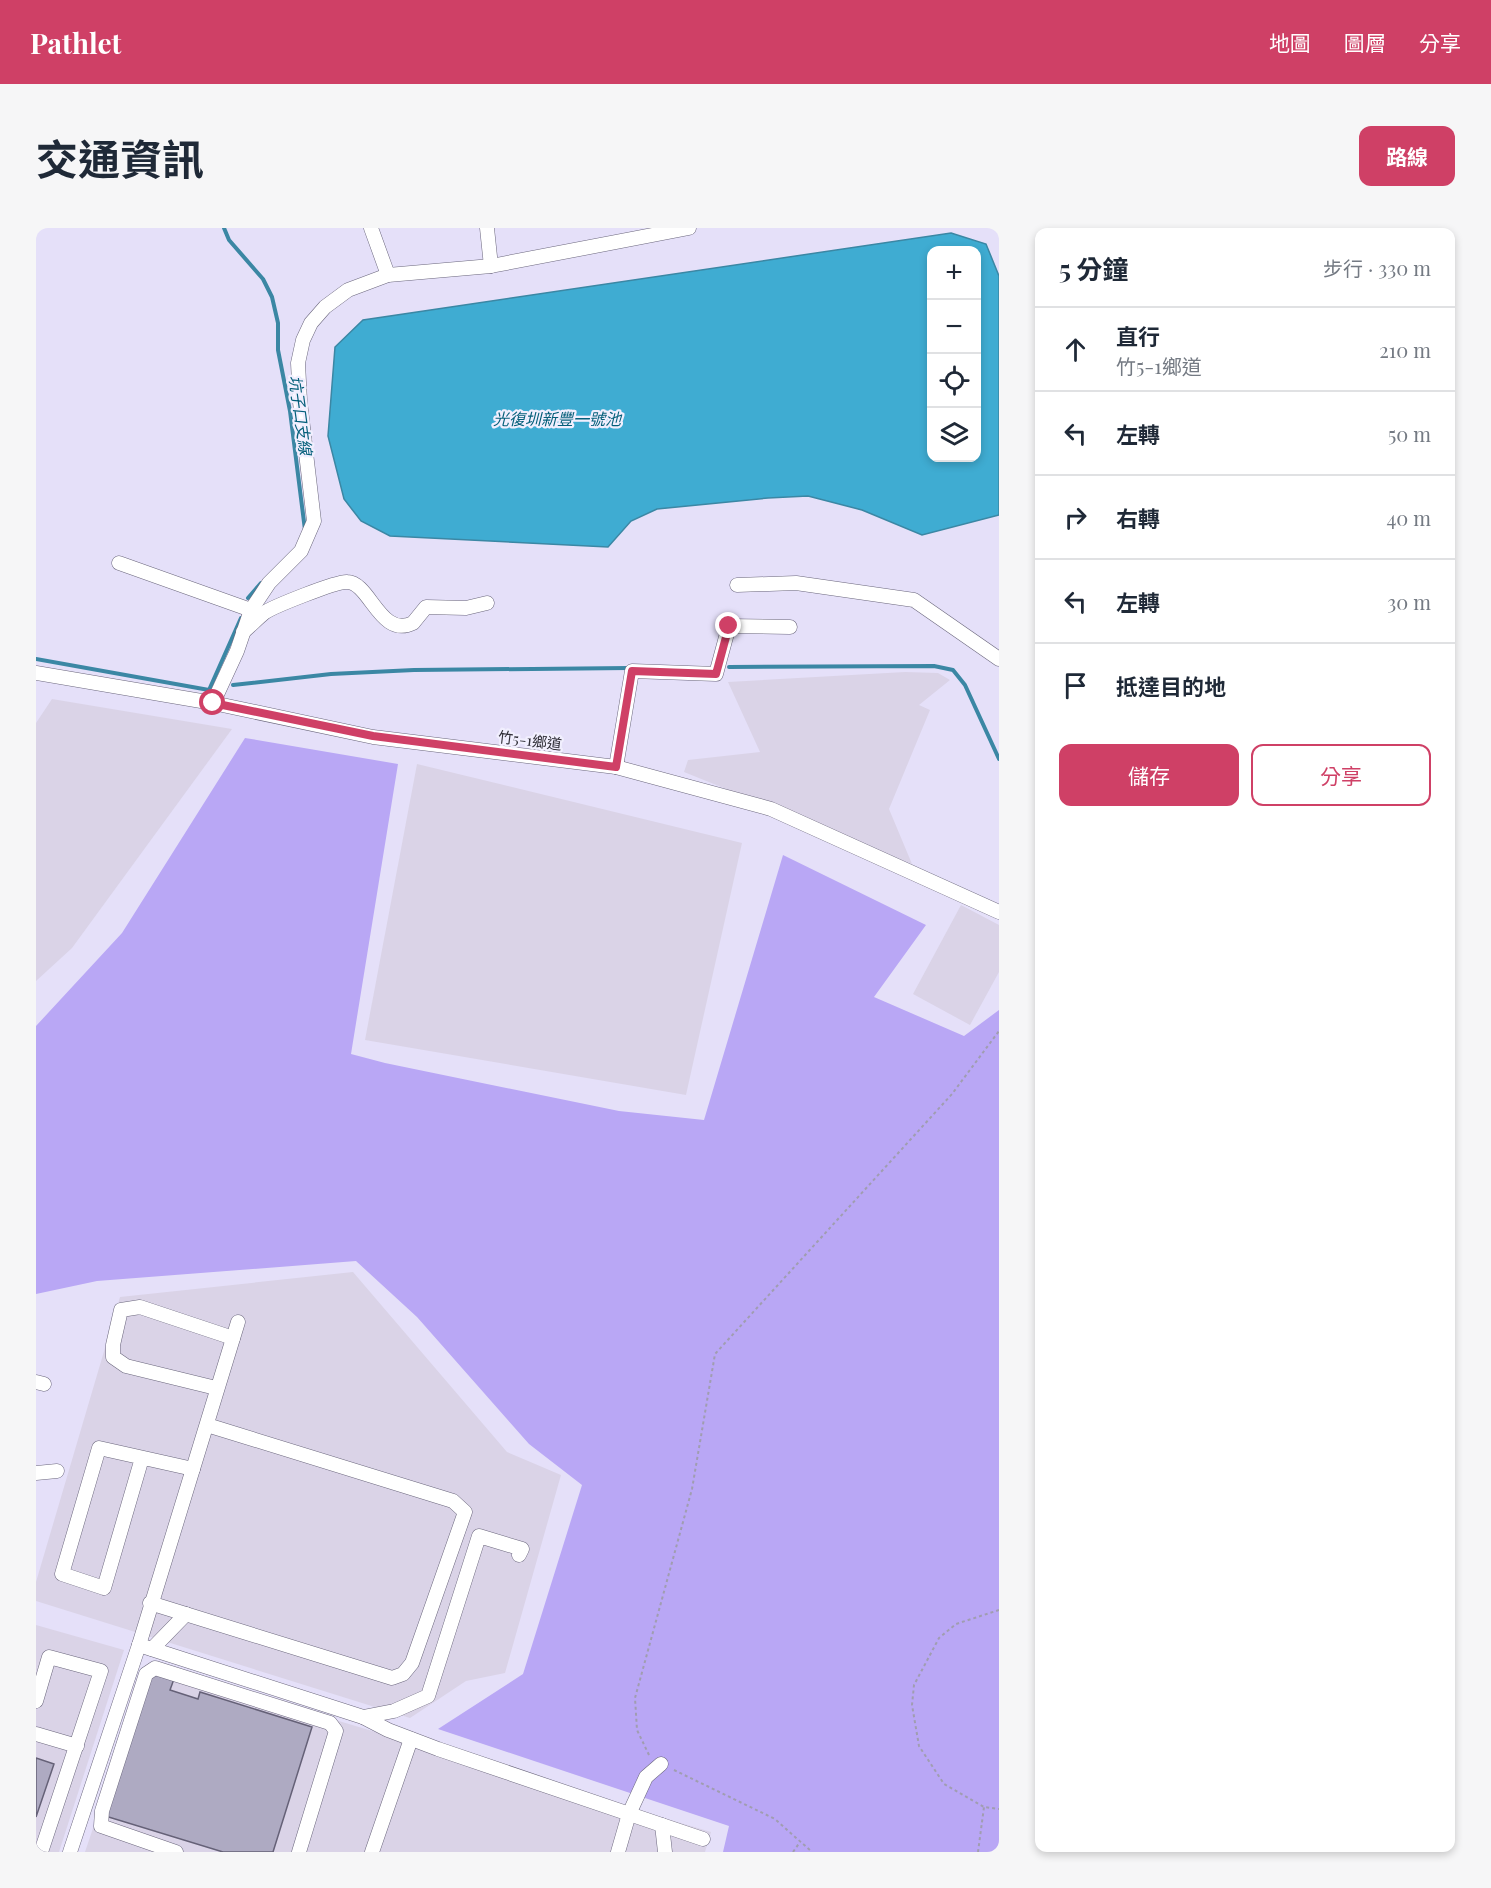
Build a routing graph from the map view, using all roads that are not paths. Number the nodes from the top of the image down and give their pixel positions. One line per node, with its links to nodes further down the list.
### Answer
1 (371, 228): 5 (street)
2 (487, 228): 4 (street)
3 (689, 228): 4 (street)
4 (491, 266): 5 (street)
5 (388, 275): 9 (street)
6 (119, 563): 9 (street)
7 (737, 585): 12 (street)
8 (487, 603): 11 (street)
9 (251, 610): 11 (street)
10 (790, 627): 15 (street)
11 (243, 632): 14 (street)
12 (999, 659)
13 (36, 673): 14 (street, 竹5-1鄉道)
14 (213, 703): 15 (street, 竹5-1鄉道)
15 (616, 767): 16 (street, 竹5-1鄉道)
16 (999, 912)
17 (238, 1322): 18 (street)
18 (233, 1338): 19 (street); 19 (street)
19 (216, 1388): 20 (street)
20 (207, 1425): 22 (street); 27 (street)
21 (142, 1458): 21 (street); 22 (street)
22 (193, 1469): 26 (street)
23 (57, 1471): 24 (street)
24 (36, 1473)
25 (519, 1555): 30 (street)
26 (150, 1603): 27 (street); 28 (street)
27 (186, 1614): 28 (street)
28 (145, 1647): 30 (street); 39 (street)
29 (36, 1701): 33 (street)
30 (363, 1717): 32 (street)
31 (36, 1734): 33 (street)
32 (411, 1739): 35 (street); 42 (street)
33 (77, 1746): 38 (street)
34 (661, 1764): 35 (street)
35 (629, 1814): 36 (street); 43 (street)
36 (663, 1825): 37 (street); 44 (street)
37 (703, 1839)
38 (41, 1852)
39 (70, 1852)
40 (176, 1852): 41 (street)
41 (299, 1852)
42 (372, 1852)
43 (618, 1852)
44 (665, 1852)

